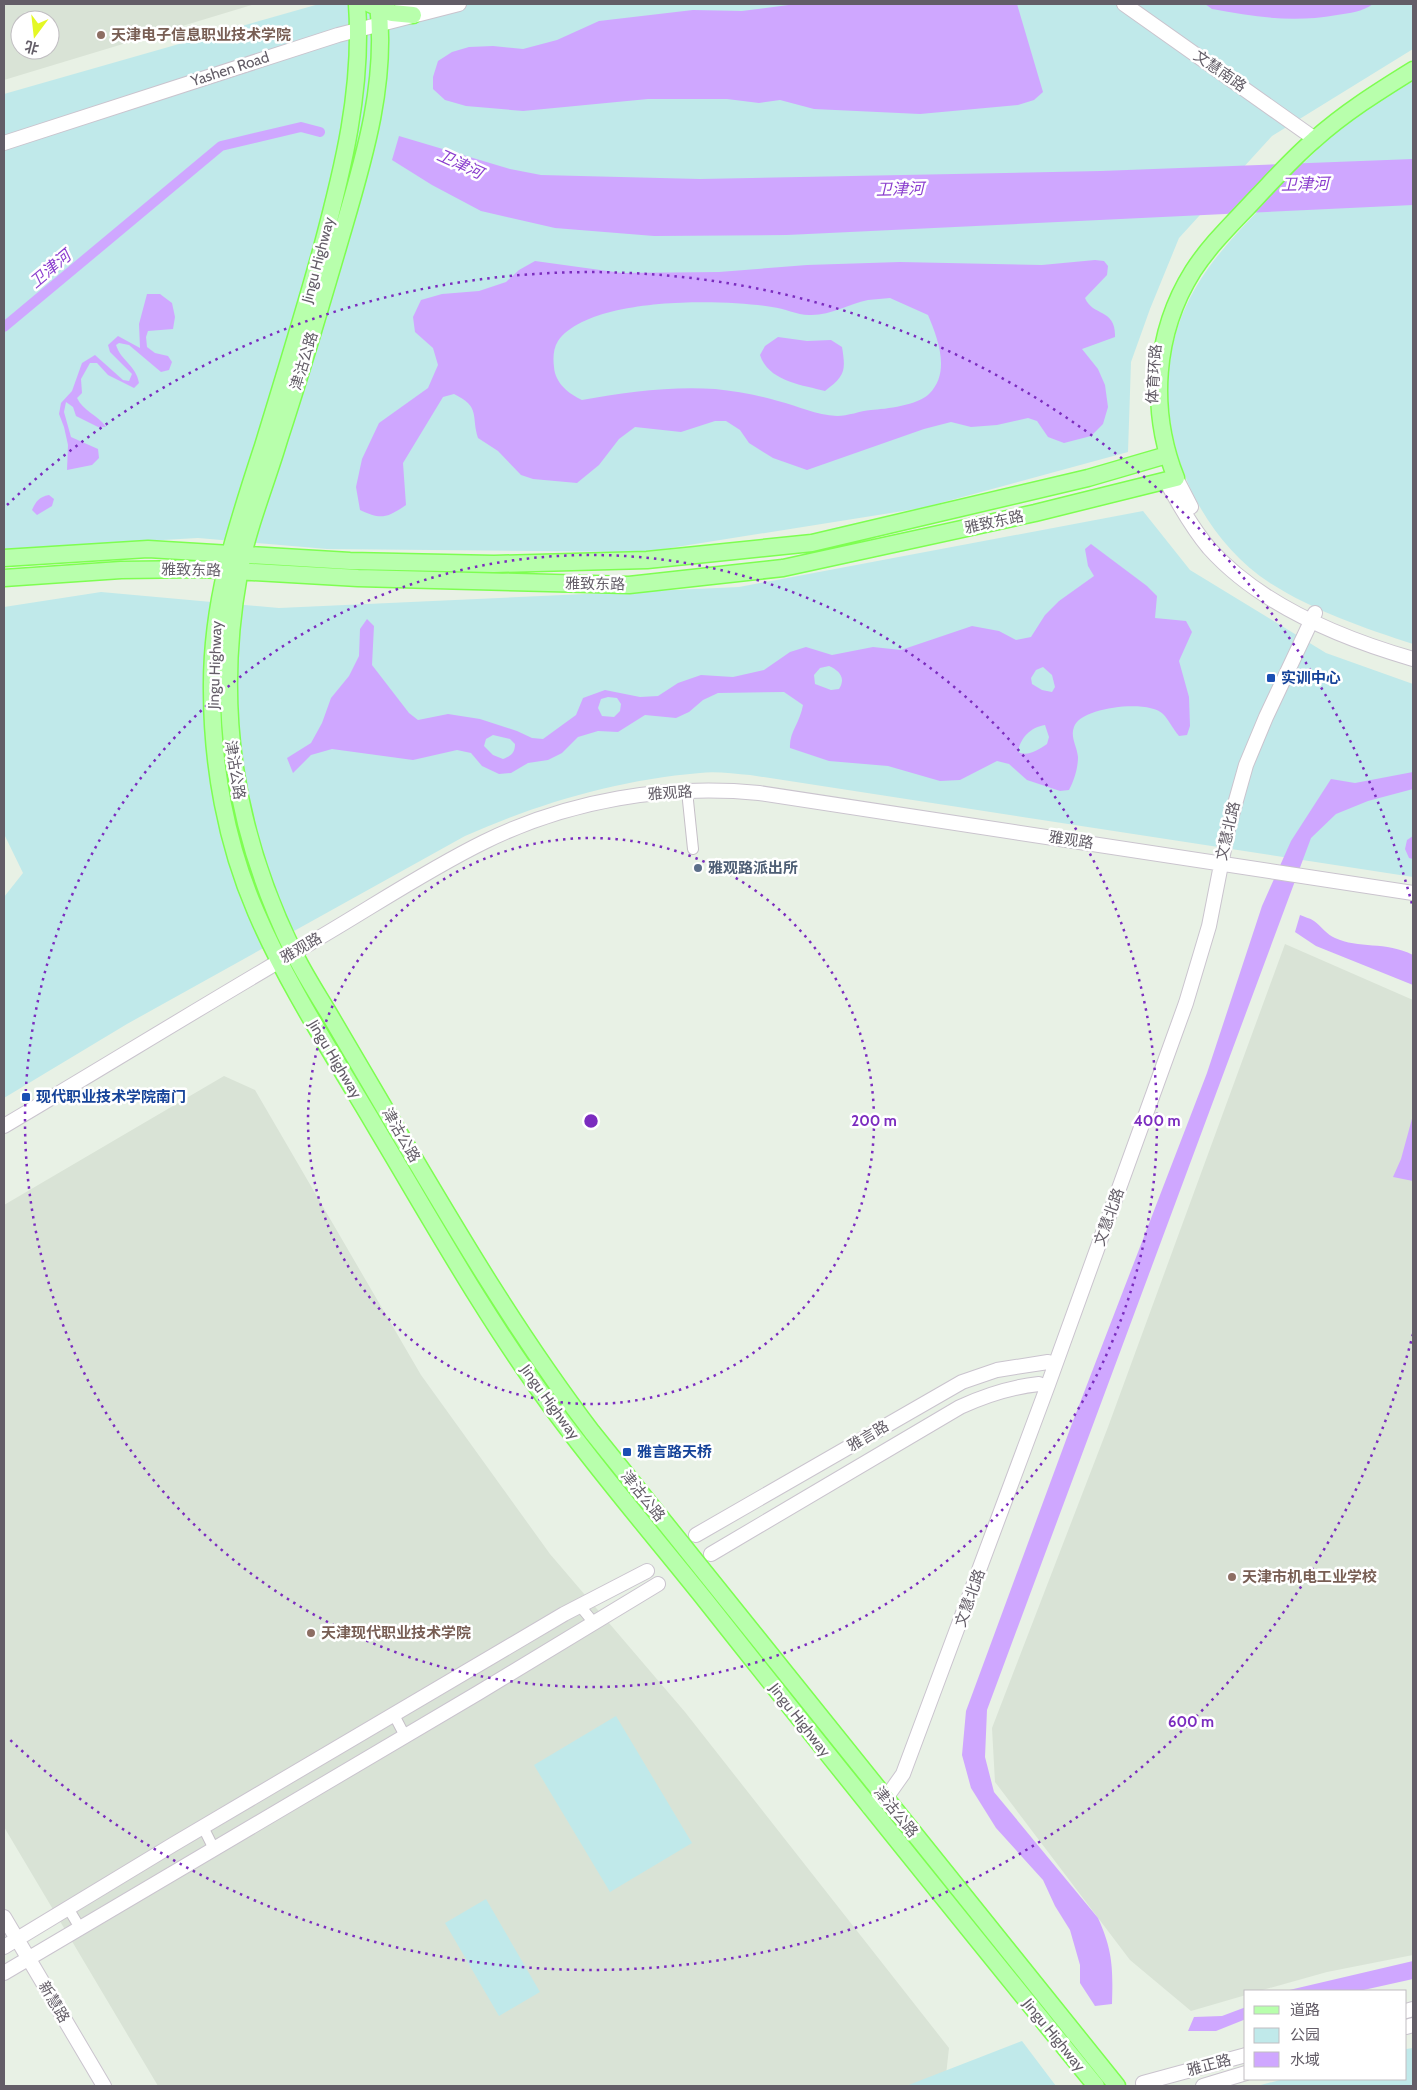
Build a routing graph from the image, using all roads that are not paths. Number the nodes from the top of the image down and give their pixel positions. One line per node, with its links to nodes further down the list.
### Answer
1 (357, 4): 5 (main road, Jingu Highway)
2 (459, 4): 4 (main road, Yashen Road)
3 (1124, 4): 9 (main road, 文慧南路)
4 (394, 10): 5 (main road, Yashen Road); 13 (main road, 津沽公路)
5 (358, 25): 8 (main road, Yashen Road); 10 (main road, Yashen Road); 13 (main road, Jingu Highway)
6 (1413, 59): 9 (main road, 体育环路)
7 (1413, 70): 9 (main road, 体育环路)
8 (4, 136)
9 (1311, 136): 11 (main road, 体育环路)
10 (4, 143)
11 (1163, 456): 12 (main road, 体育环路); 13 (main road, 雅致东路)
12 (1171, 479): 15 (main road, 雅致东路); 17 (main road, 体育环路)
13 (236, 554): 14 (main road, 雅致东路); 15 (main road, Jingu Highway)
14 (4, 558)
15 (232, 572): 16 (main road, 雅致东路); 26 (main road, 津沽公路); 27 (main road, Jingu Highway)
16 (4, 578)
17 (1310, 615): 18 (main road, 体育环路); 19 (main road, 体育环路); 22 (main road, 文慧北路)
18 (1413, 651)
19 (1413, 659)
20 (687, 794): 21 (street); 22 (main road, 雅观路); 26 (main road, 雅观路)
21 (693, 849)
22 (1217, 866): 23 (main road, 雅观路); 30 (main road, 文慧北路); 40 (main road, 文慧北路)
23 (1310, 881): 24 (main road, 雅观路); 25 (main road, 雅观路)
24 (1413, 893)
25 (1413, 899)
26 (295, 955): 27 (main road, 雅观路); 40 (main road, 津沽公路)
27 (280, 964): 28 (main road, 雅观路); 29 (main road, 雅观路); 41 (main road, Jingu Highway)
28 (4, 1126)
29 (4, 1131)
30 (1048, 1362): 31 (main road, 文慧北路); 32 (main road, 雅言路)
31 (1040, 1384): 33 (main road, 雅言路); 40 (main road, 文慧北路)
32 (696, 1535)
33 (711, 1554)
34 (648, 1571): 36 (main road)
35 (658, 1584): 37 (main road)
36 (580, 1606): 37 (street); 38 (main road)
37 (594, 1623): 39 (main road)
38 (394, 1714): 39 (street); 42 (main road)
39 (405, 1736): 43 (main road)
40 (882, 1793): 41 (main road, 文慧北路); 53 (main road, 津沽公路)
41 (867, 1804): 56 (main road, Jingu Highway)
42 (203, 1827): 43 (street); 44 (main road)
43 (214, 1849): 46 (main road)
44 (68, 1908): 46 (street); 47 (main road)
45 (4, 1917): 47 (main road, 新慧路)
46 (80, 1928): 48 (main road)
47 (9, 1941): 48 (main road, 新慧路)
48 (25, 1960): 49 (main road); 54 (main road, 新慧路); 55 (main road, 新慧路)
49 (4, 1972)
50 (1244, 2056): 52 (main road, 雅正路)
51 (1244, 2074): 57 (main road, 雅正路)
52 (1143, 2082)
53 (1114, 2085)
54 (94, 2086)
55 (104, 2086)
56 (1096, 2086)
57 (1203, 2086)

